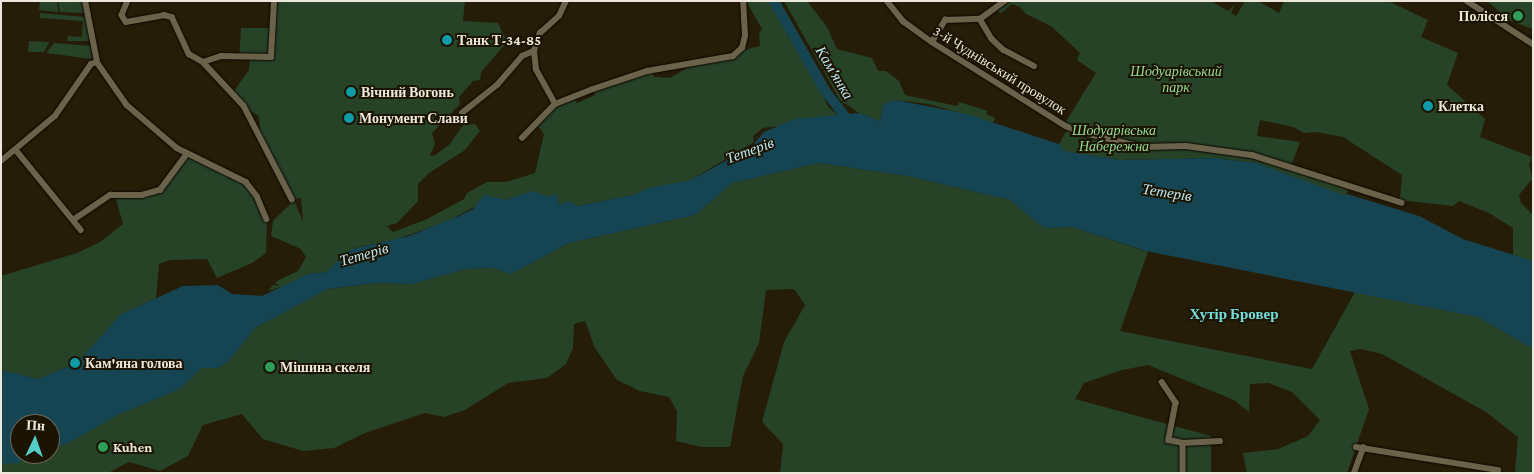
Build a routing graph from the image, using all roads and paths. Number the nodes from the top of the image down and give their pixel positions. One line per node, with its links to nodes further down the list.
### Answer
1 (84, 1): 13 (street)
2 (128, 1): 14 (street)
3 (274, 1): 14 (street)
4 (566, 1): 12 (street)
5 (743, 1): 16 (street)
6 (887, 1): 10 (street, 3-й Чуднівський провулок)
7 (1005, 1): 9 (street)
8 (1467, 1): 11 (street)
9 (980, 19): 10 (street); 15 (street)
10 (932, 42): 23 (street, 3-й Чуднівський провулок)
11 (1533, 44)
12 (534, 51): 16 (street); 17 (street)
13 (97, 62): 19 (street); 20 (street)
14 (203, 62): 22 (street)
15 (1034, 66)
16 (555, 104): 18 (street)
17 (462, 113)
18 (522, 138)
19 (16, 150): 21 (street); 24 (street)
20 (186, 155): 24 (street); 25 (street)
21 (1, 160)
22 (292, 199)
23 (1402, 203)
24 (73, 220): 26 (street)
25 (267, 220)
26 (81, 230)
27 (1162, 382): 29 (street)
28 (1220, 441): 29 (street)
29 (1183, 443): 31 (street)
30 (1498, 470): 32 (street)
31 (1183, 473)
32 (1354, 473)

